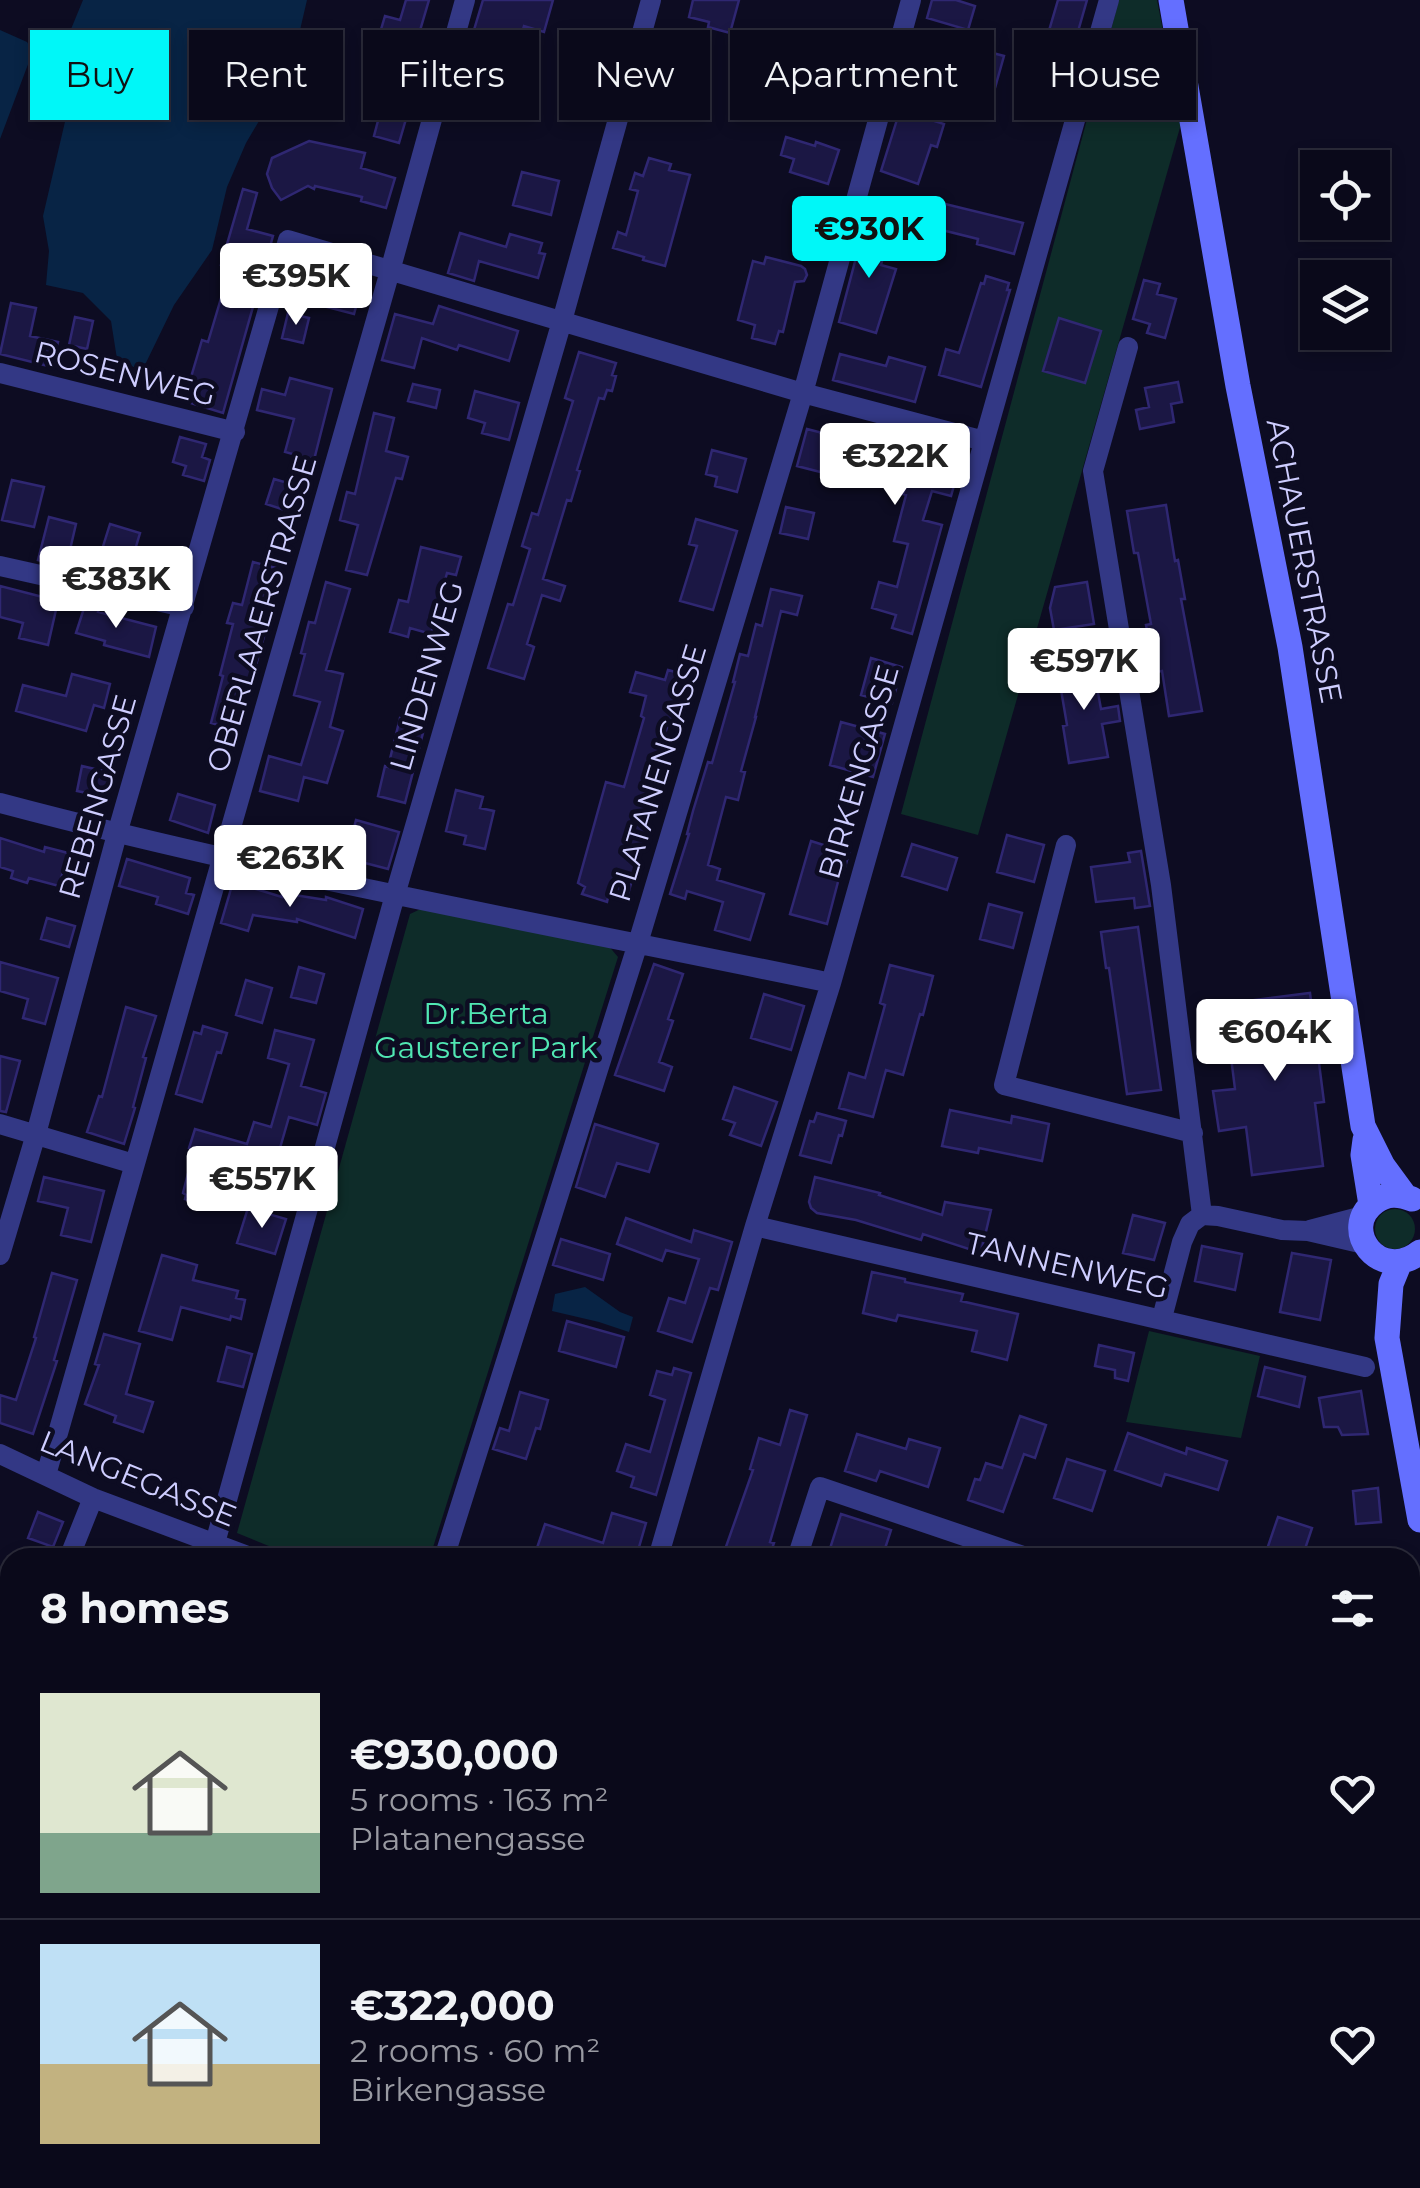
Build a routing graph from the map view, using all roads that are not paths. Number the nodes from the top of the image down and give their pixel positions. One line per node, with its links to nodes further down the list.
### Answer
1 (465, 0): 6 (street, OBERLAAERSTRASSE)
2 (651, 0): 7 (street, LINDENWEG)
3 (911, 0): 10 (street, PLATANENGASSE)
4 (1109, 0): 12 (street, BIRKENGASSE)
5 (1171, 0): 25 (street, ACHAUERSTRASSE)
6 (390, 271): 7 (street); 11 (street, REBENGASSE); 18 (street, OBERLAAERSTRASSE)
7 (562, 321): 10 (street); 19 (street, LINDENWEG)
8 (1128, 347): 23 (street)
9 (0, 373): 11 (street, ROSENWEG)
10 (802, 393): 12 (street); 20 (street, PLATANENGASSE)
11 (235, 432): 14 (street, REBENGASSE)
12 (984, 441): 21 (street, BIRKENGASSE)
13 (0, 566): 14 (street)
14 (184, 607): 16 (street, REBENGASSE)
15 (0, 803): 16 (street)
16 (116, 834): 18 (street); 24 (street, REBENGASSE)
17 (1066, 845): 23 (street)
18 (224, 858): 19 (street); 26 (street, OBERLAAERSTRASSE)
19 (394, 895): 20 (street); 42 (street, LINDENWEG)
20 (638, 943): 21 (street); 45 (street, PLATANENGASSE)
21 (831, 983): 30 (street, BIRKENGASSE)
22 (0, 1124): 24 (street)
23 (1193, 1132): 29 (street)
24 (36, 1134): 26 (street); 33 (street, REBENGASSE)
25 (1366, 1135): 27 (street, ACHAUERSTRASSE); 28 (street, ACHAUERSTRASSE)
26 (134, 1164): 39 (street, OBERLAAERSTRASSE)
27 (1413, 1201): 28 (street)
28 (1367, 1211): 31 (street); 32 (street, ACHAUERSTRASSE)
29 (1202, 1215): 31 (street); 35 (street)
30 (755, 1226): 35 (street, TANNENWEG); 46 (street, BIRKENGASSE)
31 (1308, 1231): 32 (street)
32 (1368, 1248): 34 (street); 36 (street)
33 (0, 1255)
34 (1414, 1256): 36 (street)
35 (1162, 1318): 37 (street, TANNENWEG)
36 (1387, 1338): 41 (street)
37 (1365, 1367)
38 (0, 1454): 39 (street, LANGEGASSE)
39 (46, 1474): 40 (street, LANGEGASSE)
40 (93, 1498): 42 (street, LANGEGASSE); 43 (street)
41 (1420, 1520)
42 (214, 1542): 44 (street, LANGEGASSE)
43 (73, 1548)
44 (229, 1548)
45 (447, 1548)
46 (661, 1548)
47 (800, 1548): 48 (street)
48 (1000, 1548)

